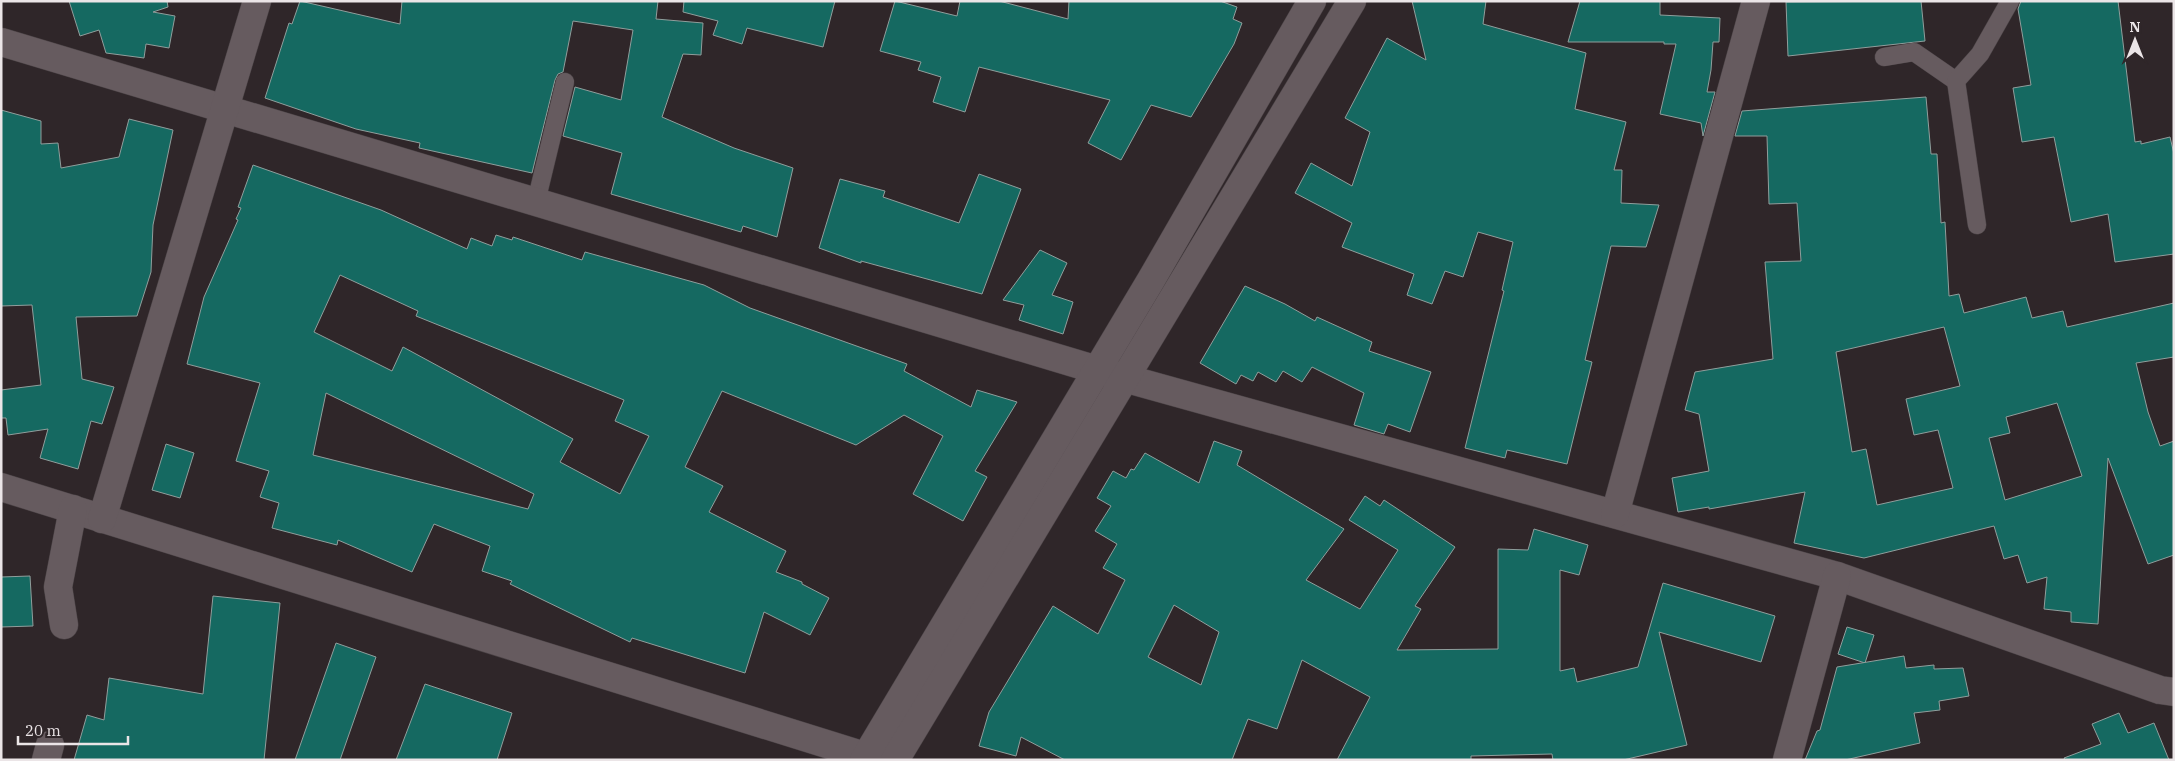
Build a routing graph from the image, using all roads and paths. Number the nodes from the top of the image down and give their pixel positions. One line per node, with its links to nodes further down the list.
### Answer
1 (257, 1): 10 (street)
2 (1312, 1): 13 (street)
3 (1352, 1): 14 (street)
4 (1756, 1): 17 (street)
5 (2010, 1): 8 (lane)
6 (1, 42): 10 (street)
7 (1884, 57): 8 (lane)
8 (1956, 81): 12 (lane)
9 (565, 82): 11 (lane)
10 (226, 109): 11 (street); 18 (street)
11 (536, 202): 13 (street)
12 (1977, 225)
13 (1097, 369): 14 (street); 22 (street)
14 (1124, 378): 17 (street); 23 (street)
15 (1, 487): 16 (street)
16 (73, 509): 18 (street); 20 (street)
17 (1615, 514): 19 (street)
18 (102, 518): 22 (street)
19 (1837, 576): 21 (street); 24 (street)
20 (64, 624)
21 (2174, 692)
22 (869, 759)
23 (895, 760)
24 (1787, 760)

